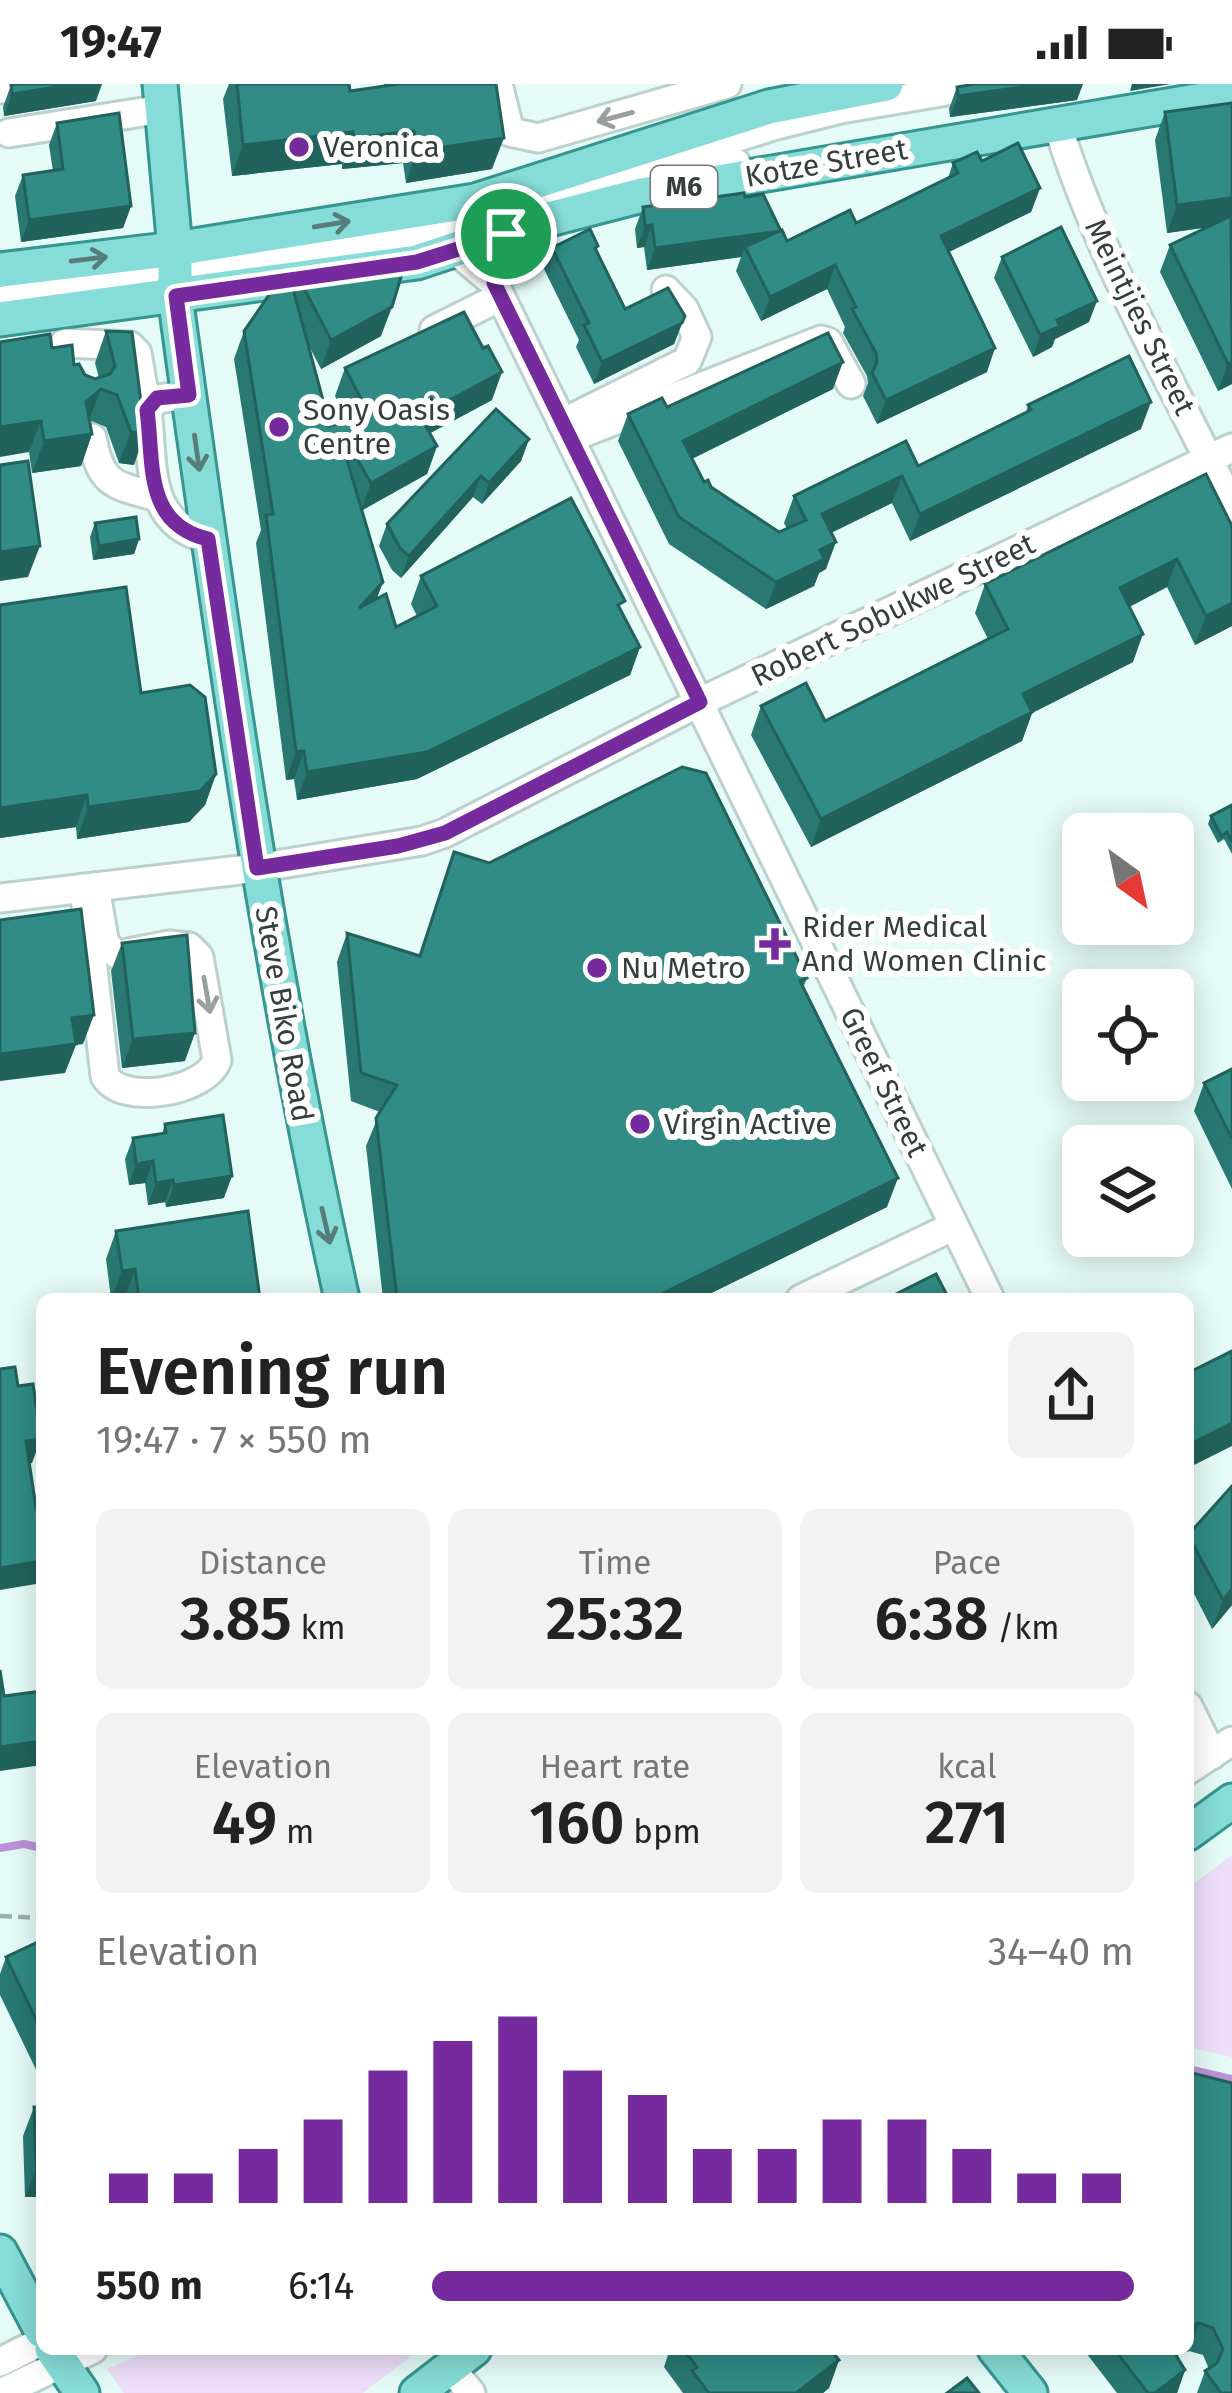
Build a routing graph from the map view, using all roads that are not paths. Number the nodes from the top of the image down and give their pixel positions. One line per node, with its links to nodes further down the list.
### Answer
1 (44, 84): 7 (street)
2 (498, 84): 3 (street, one-way to 2)
3 (727, 84)
4 (886, 84): 15 (main road, Kotze Street / M6, one-way to 4)
5 (988, 84): 15 (street, Kotze Street)
6 (1232, 84): 15 (street, Kotze Street)
7 (0, 89)
8 (1232, 95): 10 (main road, Kotze Street / M6)
9 (161, 97): 11 (street); 15 (main road, Steve Biko Road)
10 (1057, 123): 12 (main road, Kotze Street / M6); 28 (street, Meintjies Street)
11 (9, 133)
12 (506, 234): 13 (main road, Kotze Street / M6); 16 (street)
13 (455, 251): 15 (main road, Kotze Street / M6); 16 (street, Greef Street)
14 (0, 270): 15 (main road, Kotze Street / M6, one-way to 15)
15 (179, 274): 18 (street, Kotze Street); 20 (main road, Kotze Street / M6); 24 (main road, Steve Biko Road)
16 (497, 290): 21 (street); 26 (street, Greef Street)
17 (665, 290): 26 (street)
18 (0, 300)
19 (0, 319): 20 (main road, Kotze Street / M6)
20 (62, 327): 22 (street); 25 (street)
21 (418, 338)
22 (81, 376)
23 (850, 384): 26 (street)
24 (189, 395): 25 (street); 31 (main road, Steve Biko Road, one-way to 31)
25 (147, 410): 29 (street)
26 (566, 430): 32 (street, Greef Street)
27 (92, 438): 29 (street)
28 (1221, 454): 30 (street, Meintjies Street); 32 (street, Robert Sobukwe Street)
29 (158, 497): 31 (street)
30 (1232, 507)
31 (208, 539): 33 (main road, Steve Biko Road)
32 (700, 702): 33 (street, Robert Sobukwe Street); 36 (street, Greef Street)
33 (257, 868): 34 (street, Robert Sobukwe Street); 37 (main road, Steve Biko Road, one-way to 37)
34 (90, 887): 34 (street, one-way to 34); 35 (street, Robert Sobukwe Street)
35 (0, 898)
36 (954, 1226): 38 (street); 39 (street, Greef Street)
37 (341, 1293)
38 (814, 1293)
39 (987, 1293)
40 (1194, 1719): 41 (street)
41 (1211, 1755)
42 (1232, 1801): 43 (main road)
43 (1194, 1828)
44 (0, 2252): 45 (main road)
45 (36, 2320)
46 (36, 2354): 50 (street)
47 (46, 2355): 52 (street)
48 (54, 2355): 53 (main road)
49 (1000, 2355): 55 (main road)
50 (0, 2362)
51 (465, 2370): 54 (main road)
52 (1, 2393)
53 (82, 2393)
54 (417, 2393)
55 (1030, 2393)

